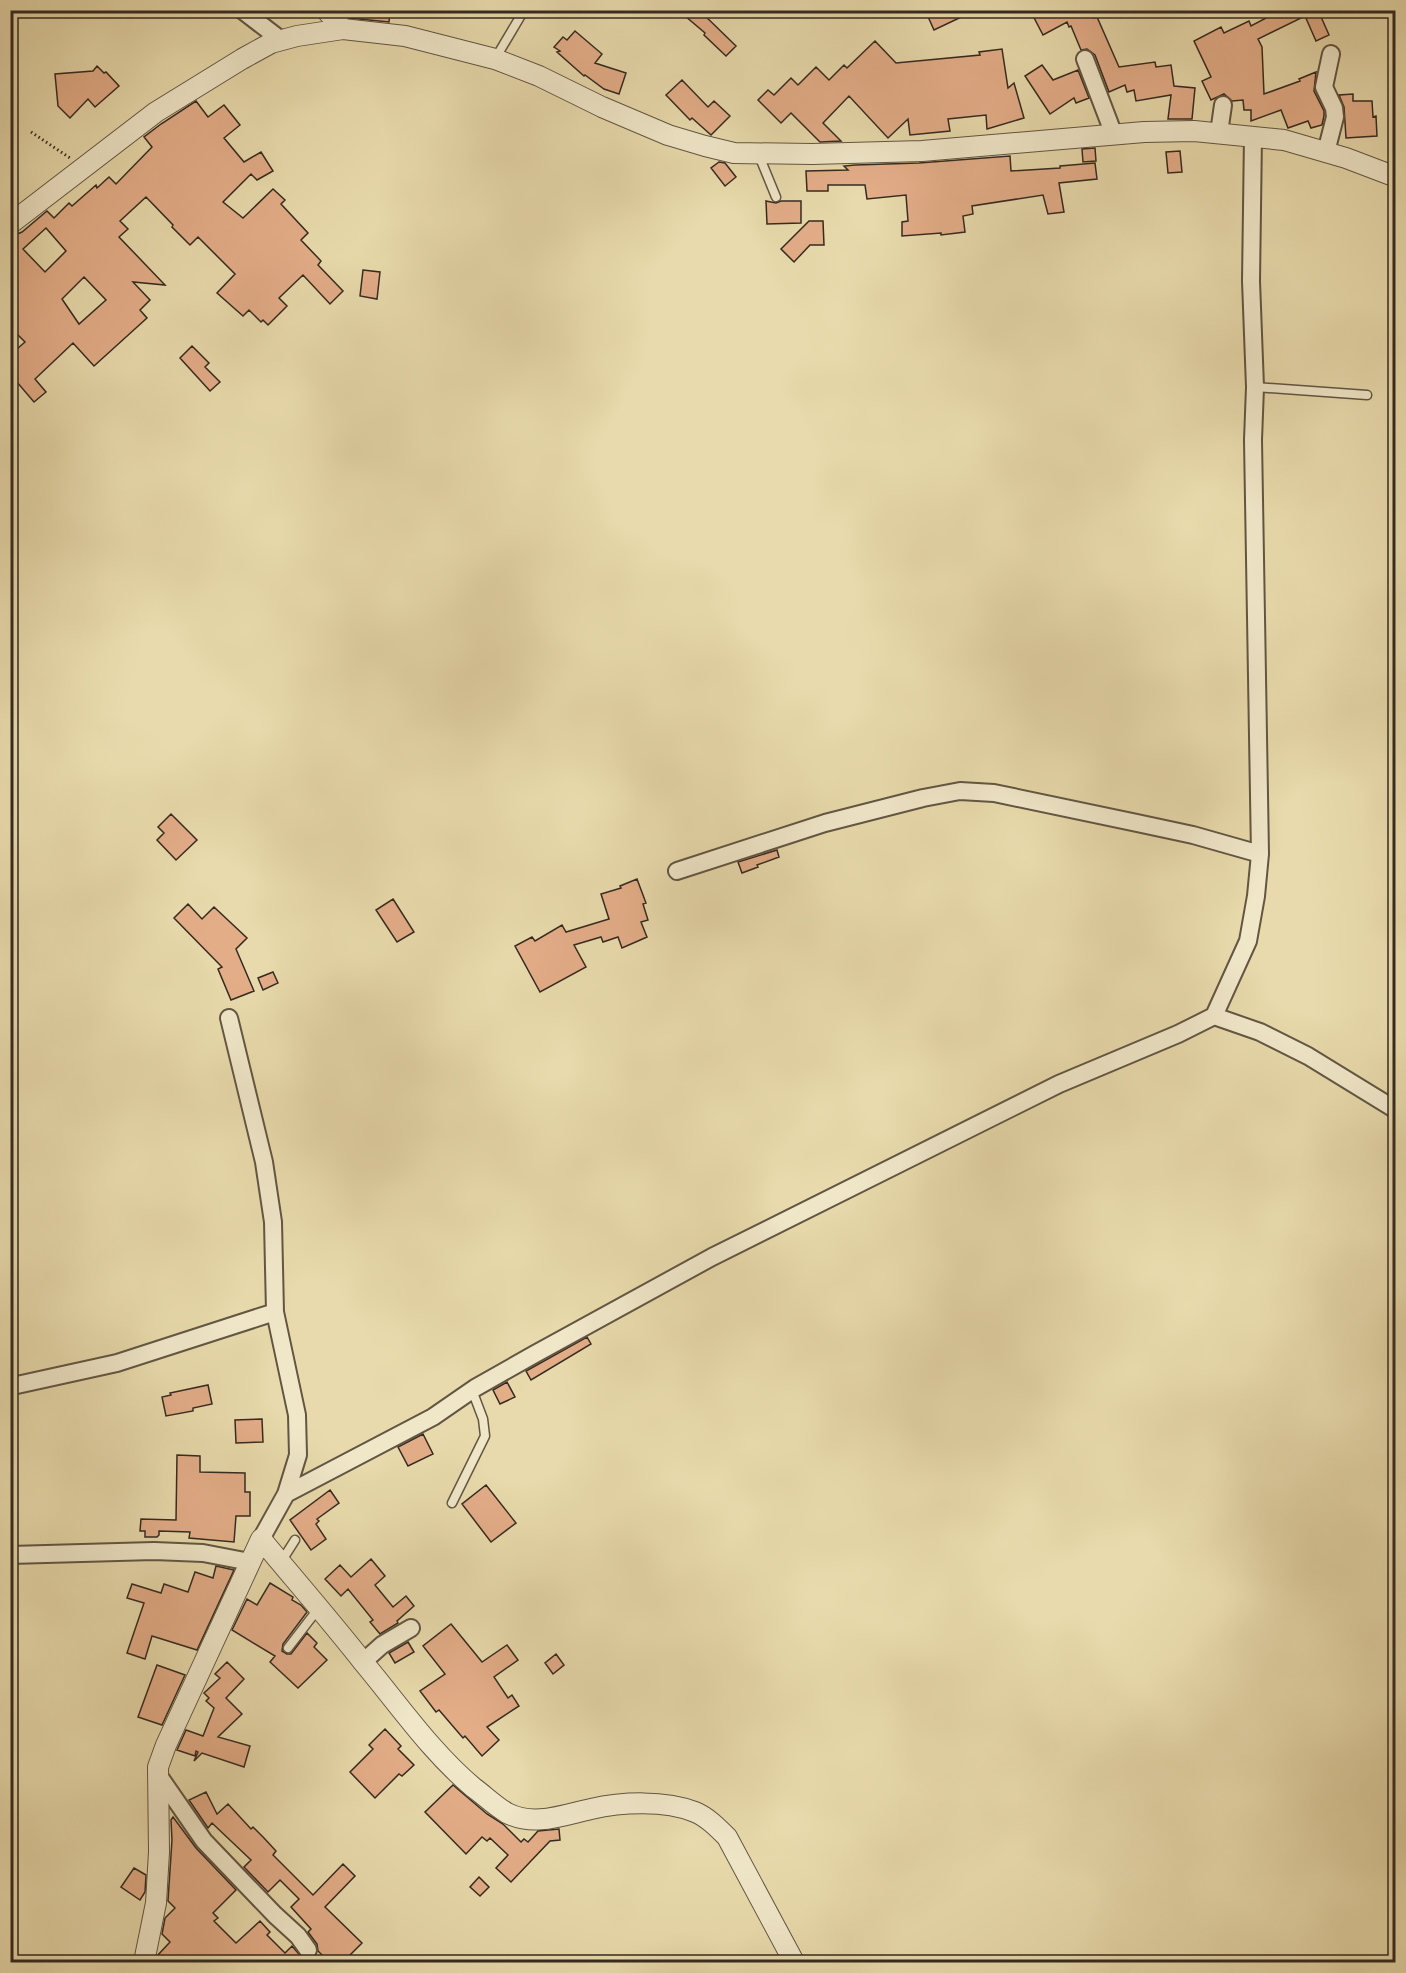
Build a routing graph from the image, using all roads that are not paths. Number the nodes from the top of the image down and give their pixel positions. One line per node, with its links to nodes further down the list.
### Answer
1 (242, 10): 5 (street)
2 (326, 10): 4 (street)
3 (520, 17): 7 (lane)
4 (343, 29): 5 (street); 7 (street)
5 (281, 40): 11 (street)
6 (1331, 54): 15 (street)
7 (495, 59): 16 (street)
8 (1085, 59): 13 (street)
9 (152, 102): 11 (lane)
10 (1223, 105): 12 (street)
11 (129, 132): 19 (street)
12 (1219, 133): 13 (street); 14 (street)
13 (1114, 135): 16 (street)
14 (1253, 136): 15 (street); 20 (street)
15 (1326, 152): 17 (street)
16 (758, 153): 18 (lane)
17 (1395, 177)
18 (776, 197)
19 (10, 224)
20 (1255, 387): 21 (lane); 22 (street)
21 (1366, 395)
22 (1260, 854): 23 (street); 24 (street)
23 (677, 870)
24 (1214, 1016): 26 (street); 29 (street)
25 (229, 1018): 27 (street)
26 (1395, 1110)
27 (275, 1312): 28 (street); 30 (street)
28 (10, 1384)
29 (472, 1390): 30 (street); 31 (lane)
30 (285, 1494): 32 (street)
31 (452, 1503)
32 (261, 1539): 35 (street); 36 (street)
33 (296, 1540): 35 (lane)
34 (10, 1554): 36 (street)
35 (280, 1562): 37 (street)
36 (250, 1563): 41 (street)
37 (319, 1608): 39 (lane); 40 (street)
38 (411, 1628): 40 (street)
39 (288, 1648)
40 (363, 1662): 44 (street)
41 (159, 1776): 42 (street); 43 (street)
42 (308, 1950)
43 (144, 1962)
44 (794, 1962)

